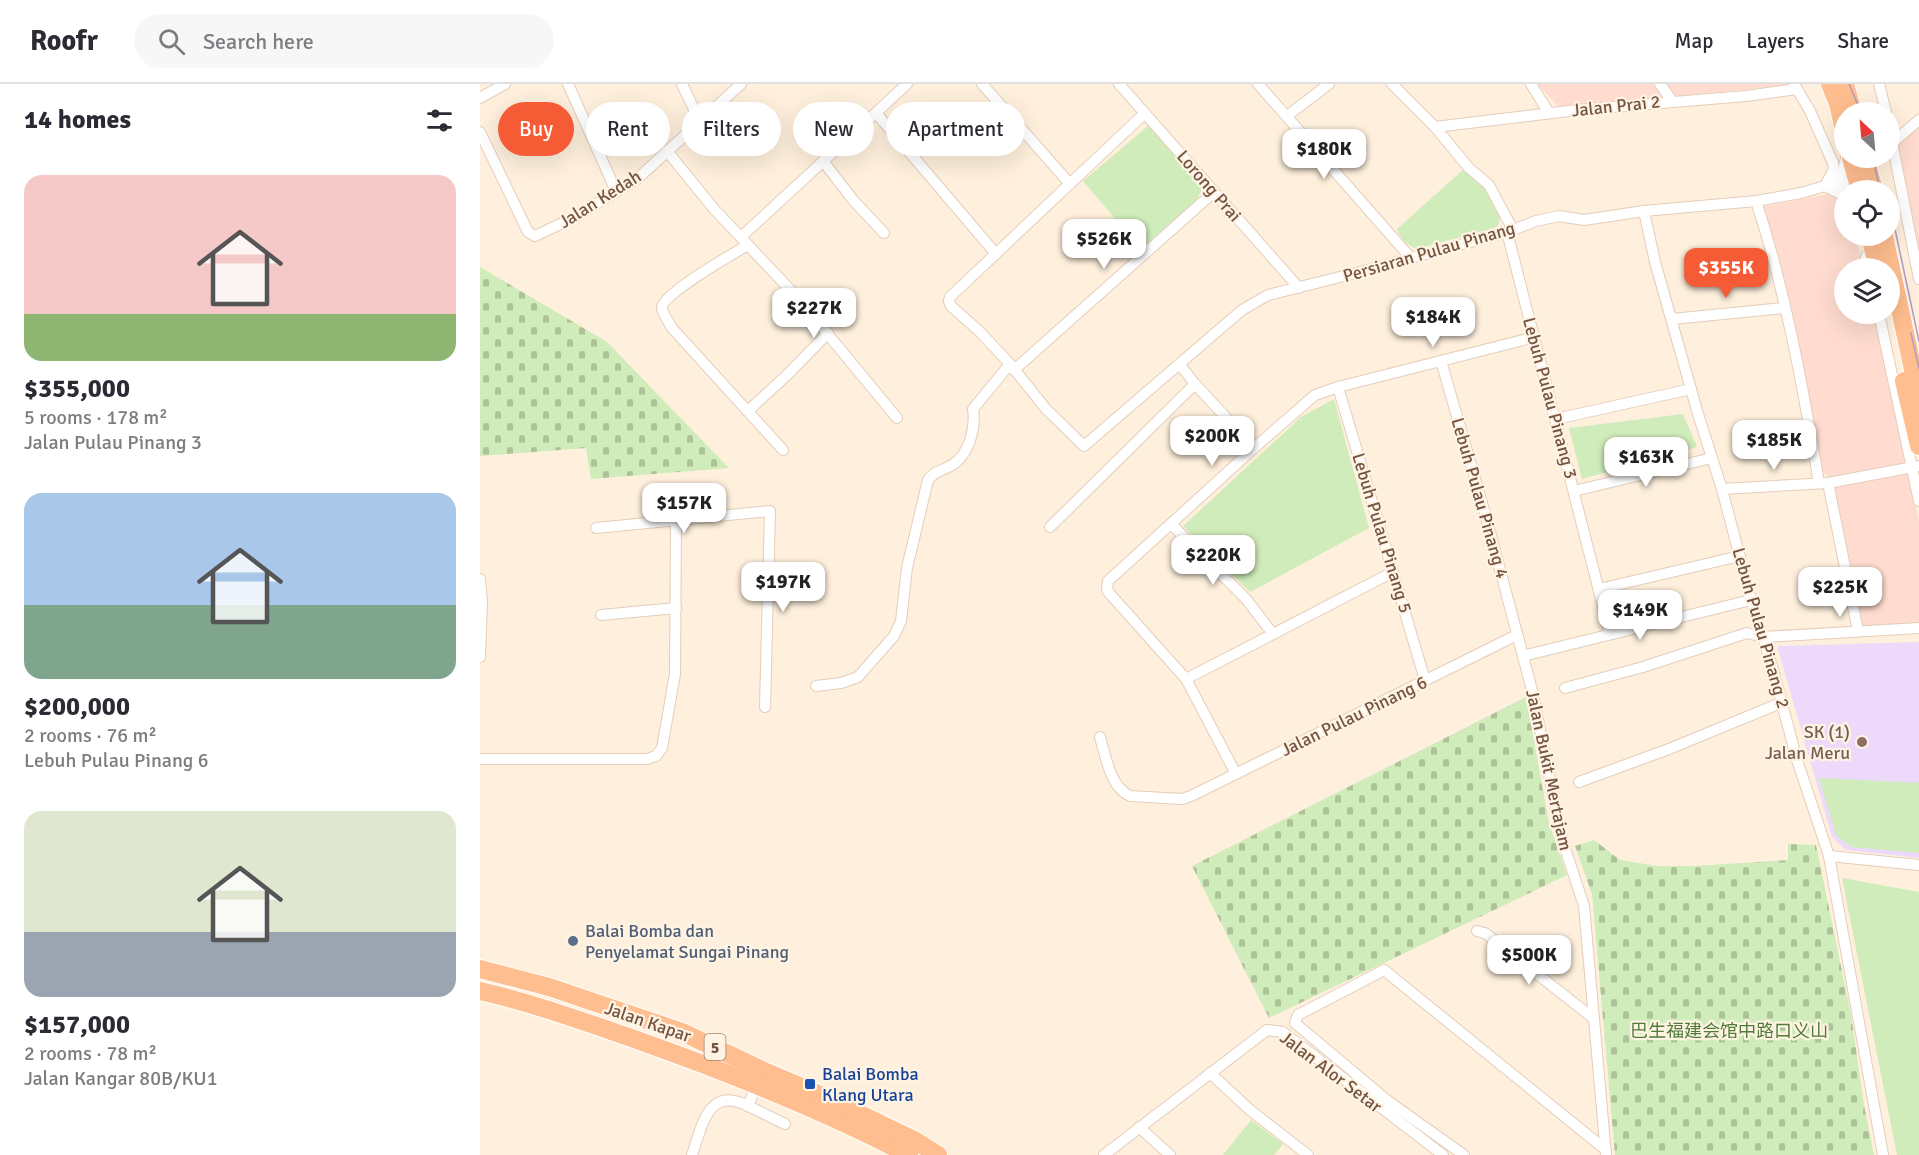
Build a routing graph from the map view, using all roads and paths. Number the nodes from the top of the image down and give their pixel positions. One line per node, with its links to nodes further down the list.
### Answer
1 (505, 84): 17 (street)
2 (568, 84): 43 (street)
3 (682, 84): 19 (street)
4 (741, 84): 20 (street, Jalan Kedah)
5 (907, 84): 24 (street)
6 (982, 84): 39 (street)
7 (1119, 84): 25 (street, Lorong Prai)
8 (1258, 84): 27 (street)
9 (1329, 84): 27 (street)
10 (1392, 84): 29 (street, Lebuh Pulau Pinang 3)
11 (1531, 84): 26 (street)
12 (1660, 84): 18 (street)
13 (1830, 84): 21 (highway)
14 (1845, 84): 22 (highway)
15 (1879, 84): 23 (street)
16 (1796, 87): 18 (street, Jalan Prai 2); 40 (street)
17 (480, 98)
18 (1672, 101): 26 (street, Jalan Prai 2)
19 (691, 102)
20 (722, 102)
21 (1837, 102)
22 (1850, 102)
23 (1884, 102)
24 (876, 113): 36 (street); 51 (street)
25 (1145, 113): 39 (street); 44 (street, Lorong Prai)
26 (1548, 113): 29 (street, Jalan Prai 2)
27 (1287, 116): 52 (street)
28 (1919, 120): 31 (street)
29 (1435, 127): 47 (street, Lebuh Pulau Pinang 3)
30 (480, 132): 43 (street, Jalan Kedah)
31 (1900, 132)
32 (682, 138): 33 (street, Jalan Kedah)
33 (670, 148)
34 (670, 155): 49 (street)
35 (662, 156): 43 (street, Jalan Kedah)
36 (823, 161): 48 (street); 49 (street)
37 (1844, 168): 40 (street)
38 (1895, 168): 53 (street)
39 (1070, 184): 51 (street)
40 (1825, 186): 41 (street, Persiaran Pulau Pinang); 42 (street); 45 (street, Persiaran Pulau Pinang)
41 (1834, 186)
42 (1834, 190)
43 (616, 191)
44 (1214, 192): 54 (street, Lorong Prai); 64 (street)
45 (1756, 201): 46 (street, Persiaran Pulau Pinang); 55 (street)
46 (1644, 210): 47 (street, Persiaran Pulau Pinang); 56 (street, Lebuh Pulau Pinang 2)
47 (1510, 231): 52 (street, Persiaran Pulau Pinang); 60 (street, Lebuh Pulau Pinang 3)
48 (884, 233)
49 (745, 241): 59 (street); 69 (street)
50 (1879, 246): 53 (highway)
51 (996, 254): 64 (street)
52 (1410, 257): 54 (street, Persiaran Pulau Pinang)
53 (1909, 278): 61 (highway)
54 (1299, 288): 63 (street, Persiaran Pulau Pinang)
55 (1784, 308): 56 (street); 77 (street)
56 (1672, 319): 67 (street, Lebuh Pulau Pinang 2)
57 (1881, 324): 76 (street)
58 (1890, 324): 72 (highway)
59 (828, 333): 69 (street); 70 (street)
60 (1534, 337): 62 (street); 71 (street, Lebuh Pulau Pinang 3)
61 (1914, 354): 68 (highway)
62 (1441, 361): 66 (street); 96 (street, Lebuh Pulau Pinang 4)
63 (1180, 365): 64 (street, Persiaran Pulau Pinang); 65 (street)
64 (1012, 367): 102 (street)
65 (1195, 384): 73 (street); 83 (street)
66 (1338, 387): 73 (street); 86 (street, Lebuh Pulau Pinang 5)
67 (1691, 389): 71 (street); 75 (street, Lebuh Pulau Pinang 2)
68 (1919, 397)
69 (748, 411): 74 (street)
70 (897, 418)
71 (1556, 418): 79 (street, Lebuh Pulau Pinang 3)
72 (1919, 446)
73 (1254, 448): 82 (street)
74 (783, 450)
75 (1712, 458): 78 (street, Lebuh Pulau Pinang 2); 79 (street)
76 (1915, 467): 77 (street); 80 (street)
77 (1824, 483): 78 (street); 93 (street)
78 (1722, 489): 85 (street, Lebuh Pulau Pinang 2)
79 (1574, 491): 88 (street, Lebuh Pulau Pinang 3)
80 (1919, 501)
81 (676, 521): 84 (street); 90 (street); 105 (street)
82 (1171, 524): 94 (street); 100 (street)
83 (1050, 526)
84 (596, 528)
85 (1740, 556): 88 (street); 89 (street, Lebuh Pulau Pinang 2)
86 (1393, 572): 94 (street); 101 (street, Lebuh Pulau Pinang 5)
87 (480, 579): 99 (street)
88 (1599, 589): 95 (street, Lebuh Pulau Pinang 3)
89 (1751, 600): 95 (street); 97 (street, Lebuh Pulau Pinang 2)
90 (676, 608): 91 (street); 107 (street)
91 (601, 615)
92 (1919, 628): 93 (street)
93 (1858, 632): 97 (street)
94 (1273, 634): 100 (street)
95 (1610, 634): 98 (street)
96 (1517, 635): 98 (street, Jalan Bukit Mertajam); 101 (street, Jalan Pulau Pinang 6)
97 (1763, 637): 103 (street); 104 (street, Lebuh Pulau Pinang 2)
98 (1523, 656): 115 (street, Jalan Bukit Mertajam)
99 (480, 657)
100 (1186, 680): 108 (street)
101 (1425, 680): 108 (street, Jalan Pulau Pinang 6)
102 (816, 686)
103 (1565, 688)
104 (1783, 702): 109 (street); 110 (street, Lebuh Pulau Pinang 2)
105 (765, 707)
106 (1100, 737): 108 (street, Jalan Pulau Pinang 6)
107 (480, 759)
108 (1236, 774)
109 (1579, 782)
110 (1829, 856): 111 (street); 130 (street, Lebuh Pulau Pinang 2)
111 (1919, 865)
112 (1477, 931): 115 (street)
113 (480, 969): 124 (highway, Jalan Kapar / 5)
114 (480, 991): 117 (highway, Jalan Kapar / 5)
115 (1593, 1018): 121 (street, Jalan Bukit Mertajam)
116 (1210, 1073): 120 (street, Jalan Alor Setar); 127 (street); 128 (street, Jalan Alor Setar)
117 (757, 1084): 118 (street); 123 (highway, Jalan Kapar / 5)
118 (748, 1106): 119 (street); 122 (street)
119 (785, 1124)
120 (1139, 1127): 125 (street, Jalan Alor Setar); 126 (street)
121 (1606, 1153): 129 (street)
122 (692, 1155)
123 (909, 1155)
124 (938, 1155)
125 (1104, 1155)
126 (1170, 1155)
127 (1308, 1155)
128 (1443, 1155)
129 (1464, 1155)
130 (1883, 1155)

